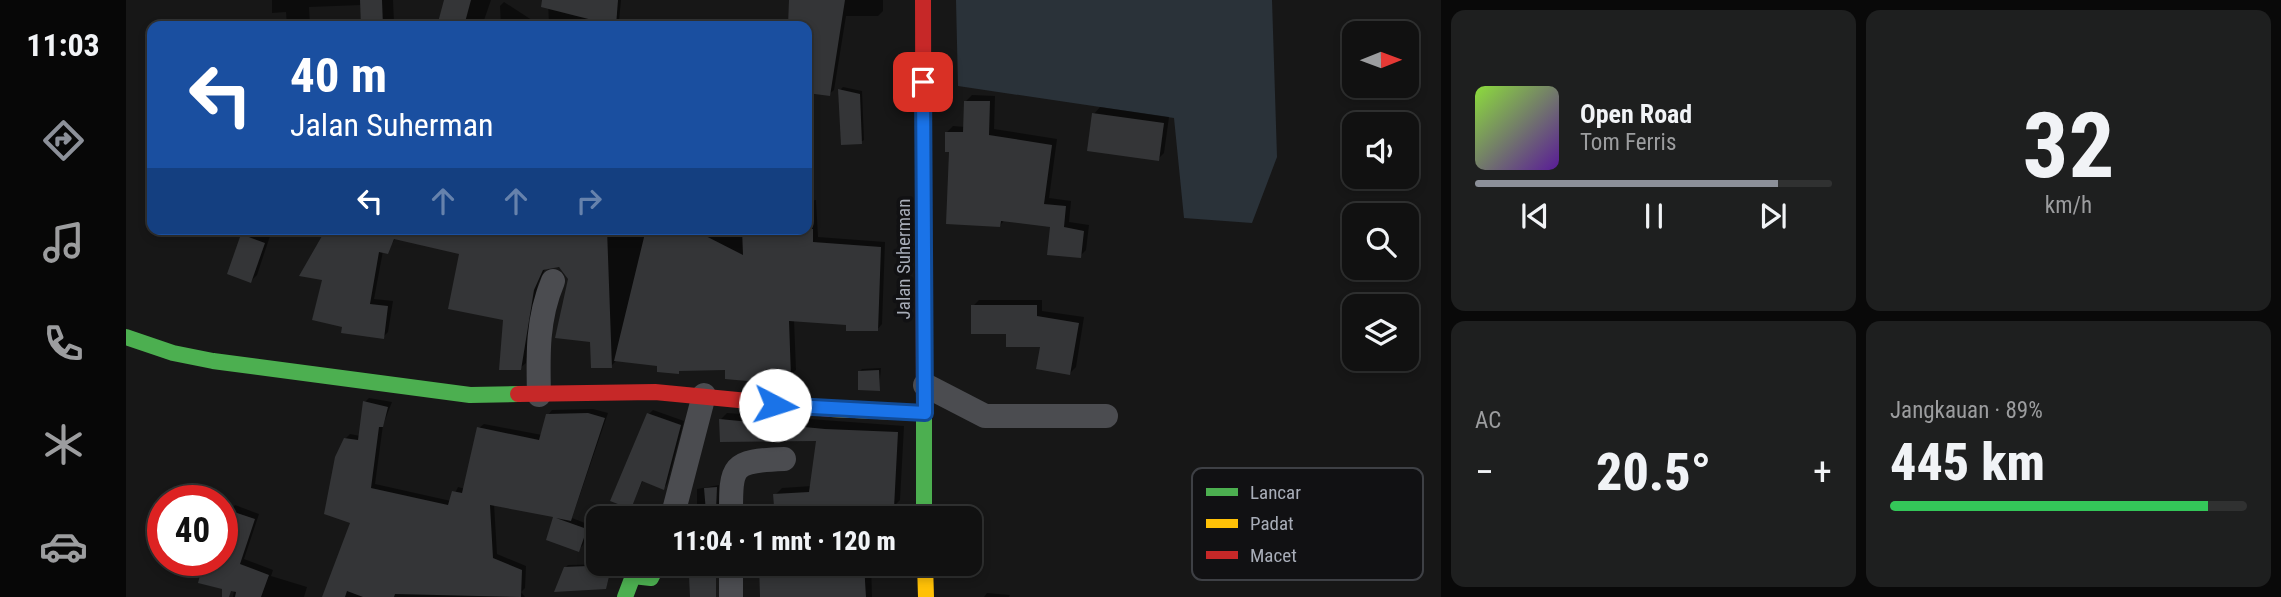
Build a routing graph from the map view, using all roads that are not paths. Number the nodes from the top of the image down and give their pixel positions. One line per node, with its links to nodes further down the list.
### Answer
1 (923, 0): 4 (street, Jalan Suherman)
2 (553, 281): 5 (street)
3 (126, 337): 5 (street)
4 (925, 385): 7 (street, Jalan Suherman); 8 (street)
5 (539, 395): 6 (street)
6 (704, 395): 7 (street); 10 (street)
7 (925, 413): 12 (street, Jalan Suherman)
8 (1106, 416)
9 (784, 459): 11 (street)
10 (675, 506)
11 (732, 506)
12 (924, 506)
13 (633, 576): 15 (street)
14 (633, 576): 18 (street)
15 (653, 576)
16 (731, 576): 19 (street)
17 (925, 576): 20 (street)
18 (625, 597)
19 (731, 597)
20 (926, 597)

